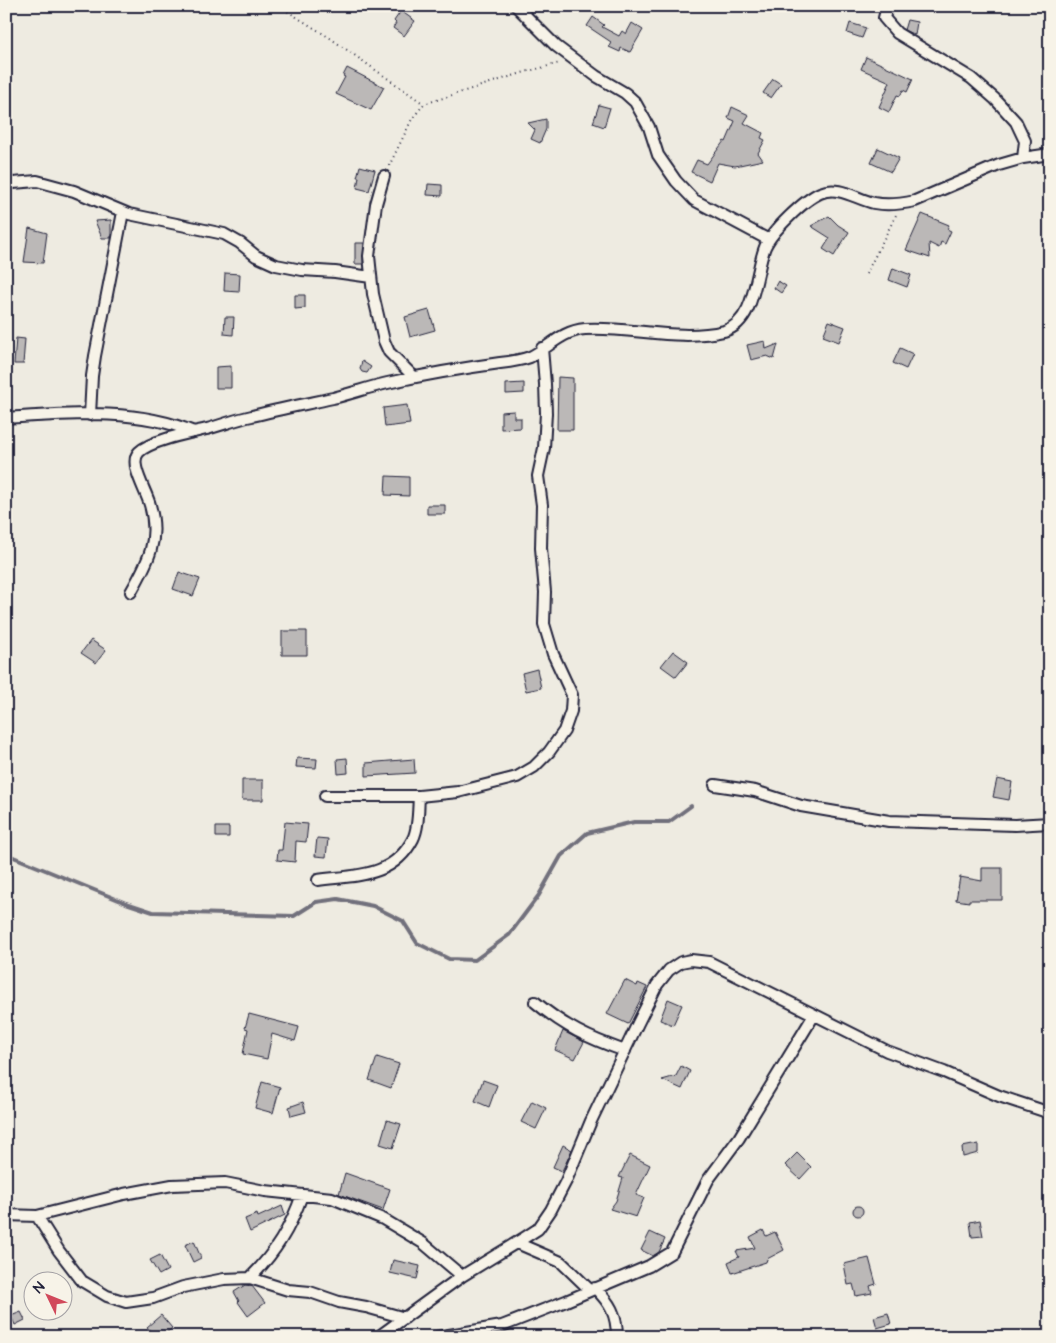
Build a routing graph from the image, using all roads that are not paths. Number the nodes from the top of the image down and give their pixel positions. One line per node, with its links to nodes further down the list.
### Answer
1 (516, 6): 8 (street)
2 (887, 6): 4 (street)
3 (1050, 154): 4 (street)
4 (1023, 158): 8 (street)
5 (384, 176): 9 (street)
6 (6, 181): 7 (street)
7 (122, 212): 9 (street); 12 (street)
8 (769, 240): 10 (street)
9 (371, 277): 11 (street)
10 (542, 348): 11 (street); 18 (street)
11 (414, 377): 14 (street)
12 (90, 415): 13 (street); 14 (street)
13 (6, 418)
14 (194, 432): 15 (street)
15 (131, 592)
16 (715, 785): 19 (street)
17 (325, 796): 18 (street)
18 (419, 796): 20 (street)
19 (1050, 823)
20 (318, 880)
21 (534, 1002): 23 (street)
22 (814, 1015): 23 (street); 24 (street); 31 (street)
23 (625, 1051): 28 (street)
24 (1050, 1113)
25 (302, 1195): 27 (street); 29 (street); 30 (street)
26 (6, 1216): 27 (street)
27 (37, 1216): 30 (street)
28 (518, 1243): 29 (street); 31 (street)
29 (462, 1276): 32 (street)
30 (250, 1278): 32 (street)
31 (593, 1289): 34 (street); 35 (street)
32 (405, 1318): 33 (street)
33 (378, 1337)
34 (437, 1337)
35 (617, 1337)

